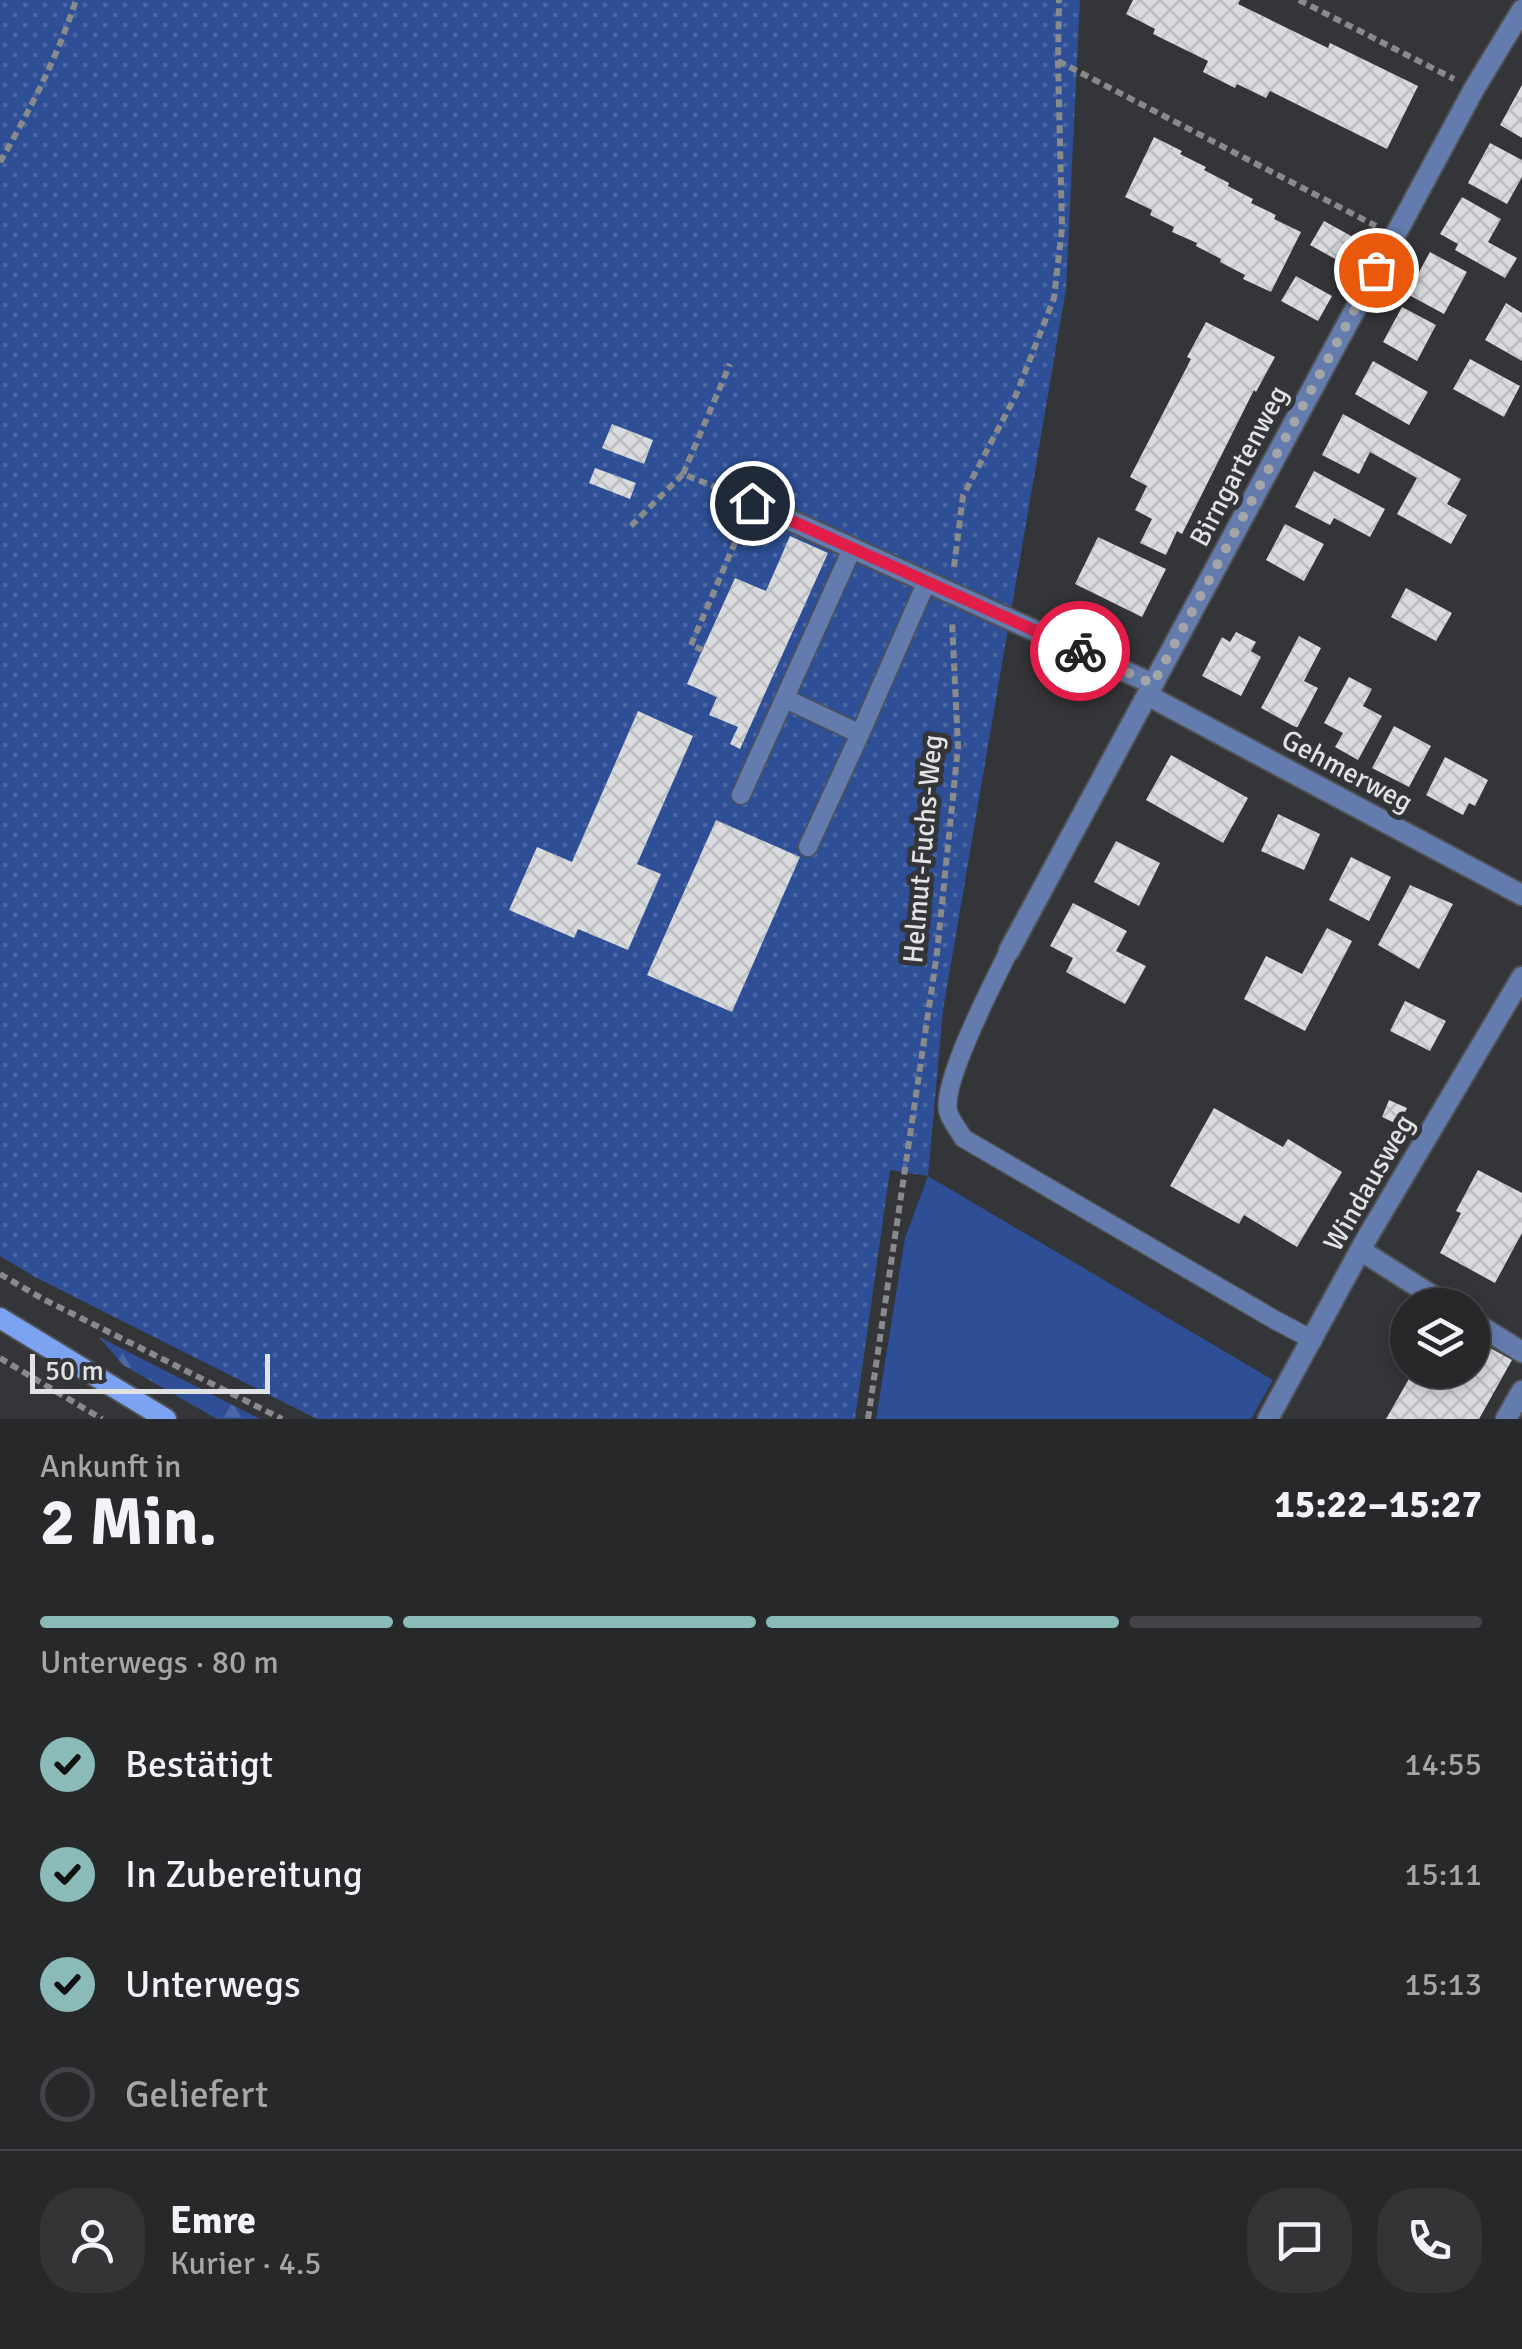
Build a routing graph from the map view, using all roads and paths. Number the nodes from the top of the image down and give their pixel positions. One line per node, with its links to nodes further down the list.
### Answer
1 (76, 0): 7 (path)
2 (1060, 0): 5 (path, Helmut-Fuchs-Weg)
3 (1299, 0): 6 (path)
4 (1522, 10): 6 (street, Birngartenweg)
5 (1058, 61): 8 (path); 15 (path, Helmut-Fuchs-Weg)
6 (1474, 89): 8 (street, Birngartenweg)
7 (0, 162)
8 (1395, 236): 17 (street, Birngartenweg)
9 (730, 364): 10 (path)
10 (683, 474): 11 (path); 12 (path)
11 (752, 503): 13 (street, Gehmerweg); 16 (path)
12 (630, 526)
13 (852, 549): 14 (street, Gehmerweg); 18 (lane)
14 (927, 581): 15 (street, Gehmerweg); 19 (lane)
15 (951, 592): 17 (street, Gehmerweg); 37 (path, Helmut-Fuchs-Weg)
16 (702, 650)
17 (1150, 690): 22 (street, Gehmerweg); 23 (street, Birngartenweg)
18 (786, 699): 19 (lane); 20 (lane)
19 (860, 734): 21 (lane)
20 (741, 794)
21 (808, 847)
22 (1522, 895)
23 (1010, 951): 30 (lane)
24 (1522, 977): 25 (street, Windausweg)
25 (1360, 1250): 27 (street); 30 (street, Windausweg)
26 (0, 1274): 36 (path)
27 (1420, 1288)
28 (0, 1318): 35 (main road)
29 (1490, 1332): 31 (street)
30 (1313, 1340): 38 (street, Windausweg)
31 (1522, 1352)
32 (0, 1358): 34 (path)
33 (1522, 1391): 39 (street)
34 (102, 1419)
35 (166, 1419)
36 (282, 1419)
37 (868, 1419)
38 (1268, 1419)
39 (1506, 1419)

